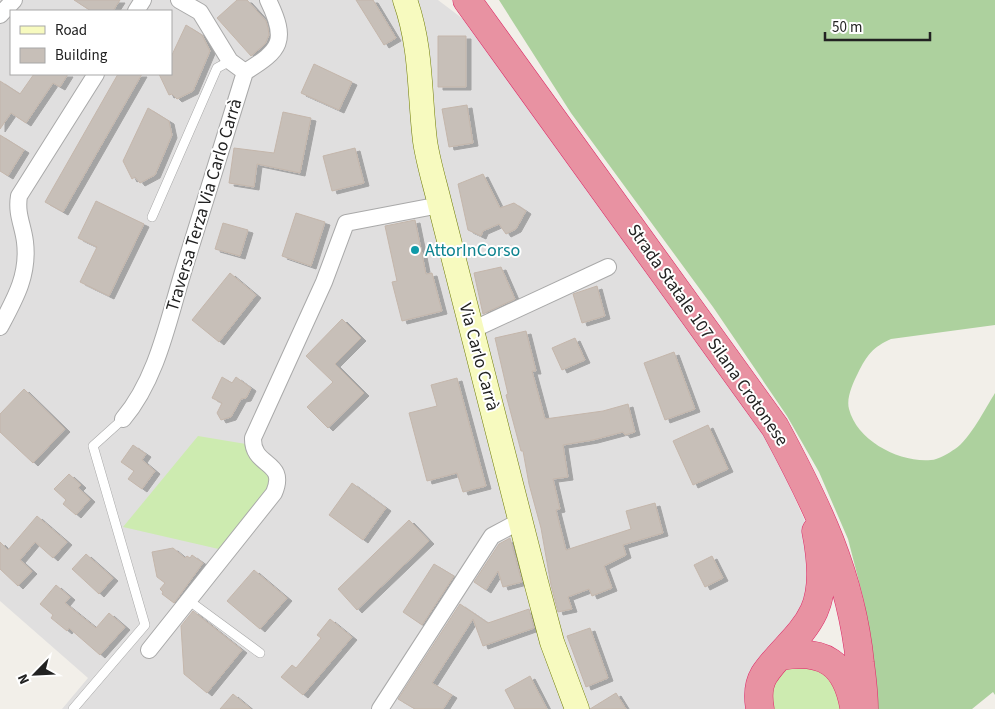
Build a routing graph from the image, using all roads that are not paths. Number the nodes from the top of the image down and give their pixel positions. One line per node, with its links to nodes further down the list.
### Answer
1 (14, 0): 7 (street)
2 (178, 0): 8 (street)
3 (268, 0): 9 (street)
4 (405, 0): 12 (main road, Via Carlo Carrà)
5 (467, 0): 11 (highway, Strada Statale 107 Silana Crotonese)
6 (482, 0): 11 (highway)
7 (0, 15)
8 (230, 61): 9 (street); 13 (lane)
9 (245, 72): 17 (street, Traversa Terza Via Carlo Carrà)
10 (95, 75): 15 (street)
11 (544, 104): 18 (highway, Strada Statale 107 Silana Crotonese)
12 (440, 205): 16 (main road, Via Carlo Carrà); 20 (street)
13 (152, 217)
14 (608, 267): 16 (street)
15 (0, 326)
16 (472, 330): 19 (main road, Via Carlo Carrà)
17 (123, 419): 24 (lane)
18 (807, 485): 23 (highway); 29 (highway, Strada Statale 107 Silana Crotonese)
19 (522, 520): 25 (street); 26 (main road, Via Carlo Carrà)
20 (188, 600): 21 (street); 22 (lane)
21 (149, 650)
22 (260, 653)
23 (781, 656): 27 (highway); 28 (highway)
24 (73, 709)
25 (380, 709)
26 (577, 709)
27 (760, 709)
28 (854, 709)
29 (864, 709)

